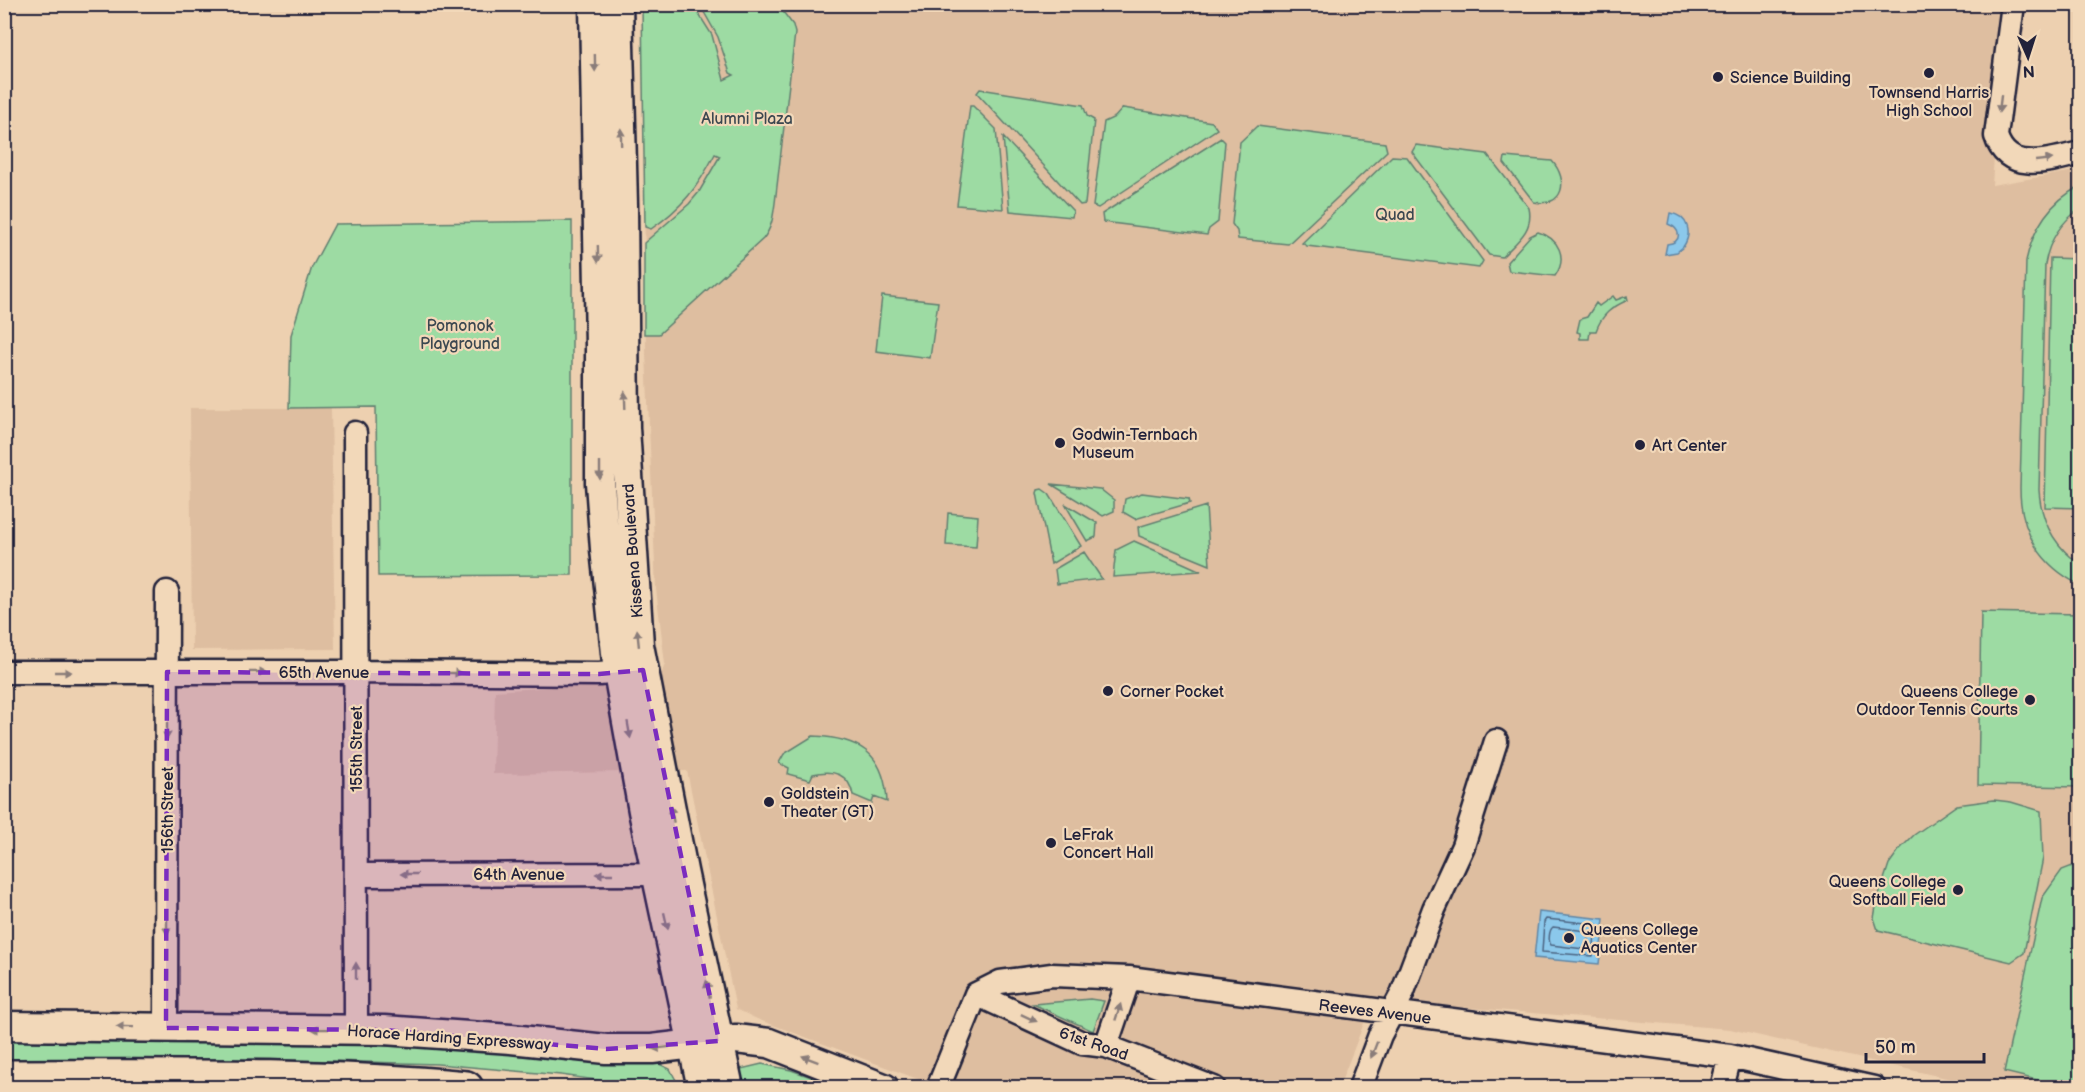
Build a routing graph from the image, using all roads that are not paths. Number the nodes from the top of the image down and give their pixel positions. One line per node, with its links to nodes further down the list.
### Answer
1 (594, 4): 7 (main road, Kissena Boulevard, one-way to 7)
2 (618, 4): 7 (main road, Kissena Boulevard, one-way to 2)
3 (2013, 4): 4 (street, one-way to 4)
4 (2080, 153)
5 (355, 433): 10 (street, 155th Street)
6 (167, 592): 9 (street, 156th Street)
7 (631, 671): 10 (street, 65th Avenue, one-way to 7); 12 (main road, Kissena Boulevard)
8 (4, 672): 9 (street, 65th Avenue, one-way to 9)
9 (167, 672): 10 (street, 65th Avenue, one-way to 10); 18 (street, 156th Street, one-way to 18)
10 (356, 672): 13 (street, 155th Street)
11 (1496, 741): 16 (street)
12 (669, 872): 13 (street, 64th Avenue, one-way to 13); 20 (main road, Kissena Boulevard)
13 (356, 875): 19 (street, 155th Street, one-way to 13)
14 (1129, 978): 15 (street, Reeves Avenue); 16 (street, Reeves Avenue); 21 (street, one-way to 14)
15 (976, 994): 21 (street, 61st Road, one-way to 21); 27 (street)
16 (1392, 1013): 22 (street, Reeves Avenue); 29 (street, one-way to 29)
17 (4, 1026): 18 (main road, Horace Harding Expressway, one-way to 17)
18 (166, 1028): 19 (main road, Horace Harding Expressway, one-way to 18)
19 (356, 1029): 20 (main road, Horace Harding Expressway, one-way to 19)
20 (706, 1042): 24 (main road, Kissena Boulevard); 26 (main road, Horace Harding Expressway, one-way to 20)
21 (1107, 1046): 28 (street, 61st Road)
22 (1730, 1056): 30 (street); 31 (street, Reeves Avenue)
23 (4, 1077): 25 (highway)
24 (714, 1082)
25 (466, 1088)
26 (884, 1088)
27 (938, 1088)
28 (1214, 1088)
29 (1360, 1088)
30 (1722, 1088)
31 (1874, 1088)

